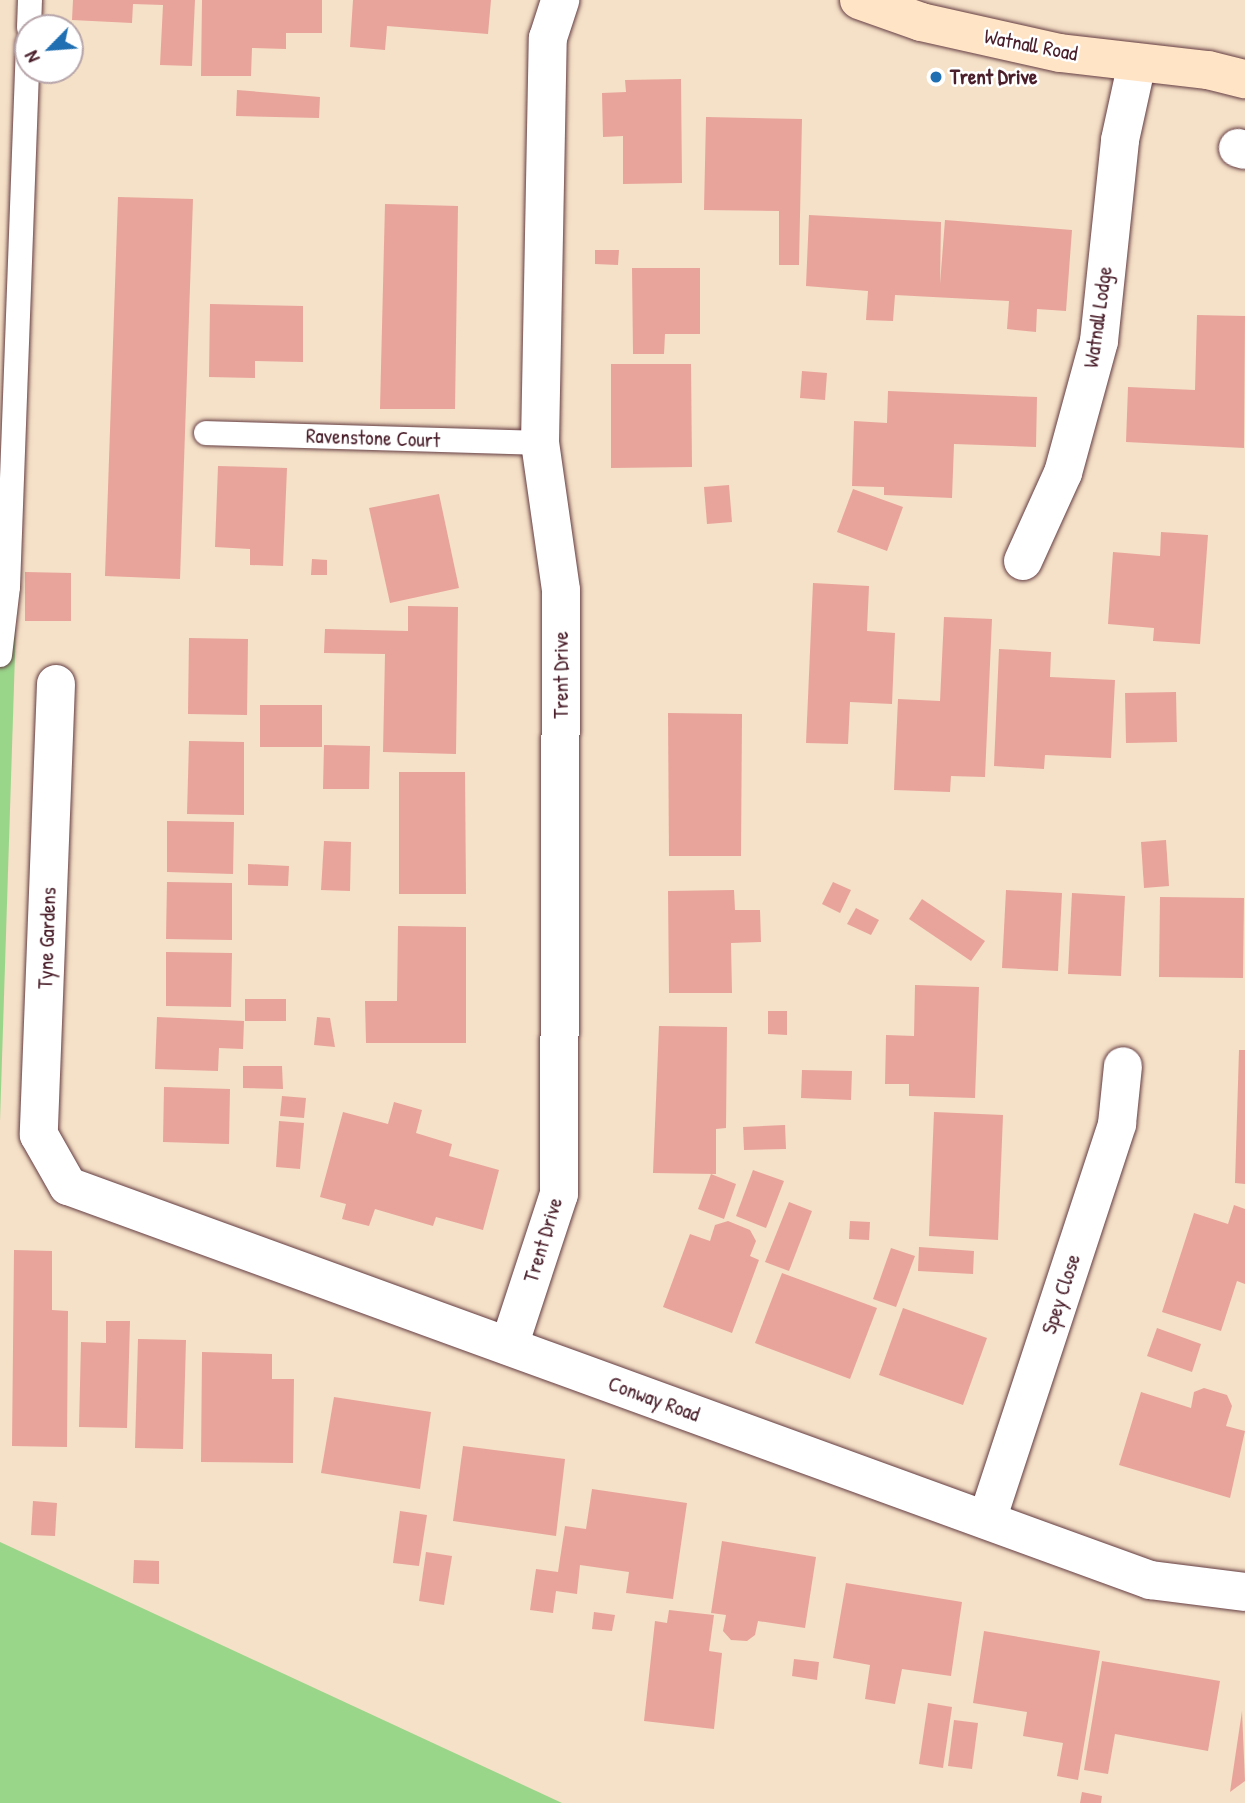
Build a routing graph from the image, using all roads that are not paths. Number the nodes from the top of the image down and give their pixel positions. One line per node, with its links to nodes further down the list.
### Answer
1 (560, 0): 9 (street, Trent Drive)
2 (859, 0): 4 (main road, Watnall Road)
3 (1245, 55): 5 (main road, Watnall Road)
4 (1137, 62): 5 (main road, Watnall Road); 10 (street, Watnall Lodge)
5 (1209, 70): 6 (main road, Watnall Road)
6 (1245, 79)
7 (26, 84): 11 (lane)
8 (206, 433): 9 (lane, Ravenstone Court)
9 (540, 443): 15 (street, Trent Drive)
10 (1023, 561)
11 (0, 655)
12 (56, 684): 14 (street, Tyne Gardens)
13 (1124, 1066): 16 (street, Spey Close)
14 (68, 1186): 15 (street, Conway Road)
15 (509, 1346): 16 (street, Conway Road)
16 (987, 1520): 17 (street, Conway Road)
17 (1245, 1592)

